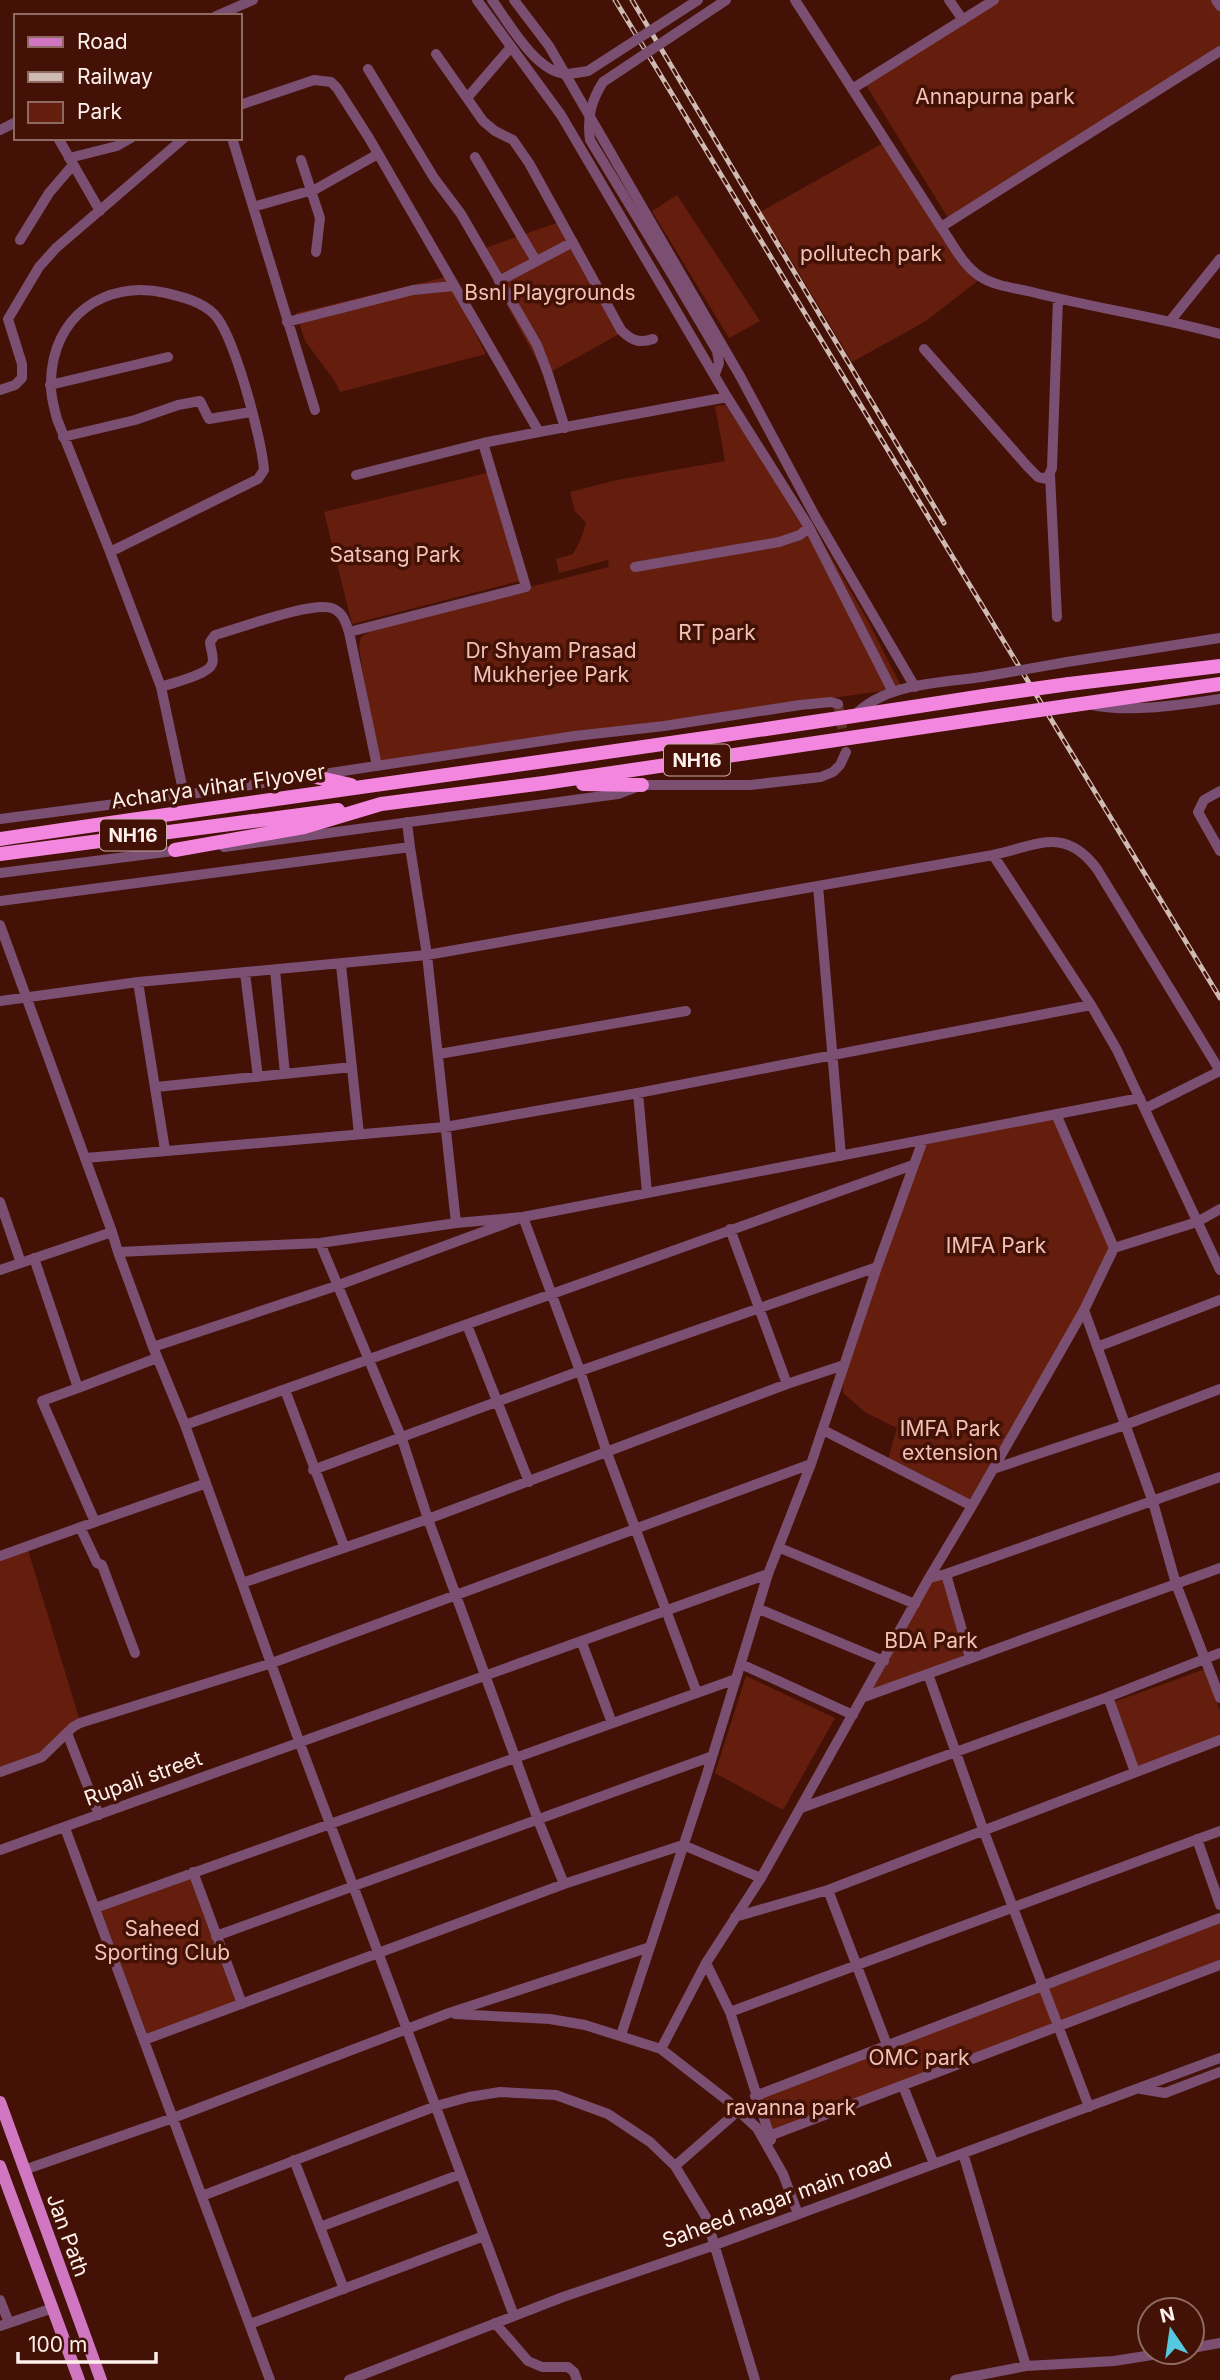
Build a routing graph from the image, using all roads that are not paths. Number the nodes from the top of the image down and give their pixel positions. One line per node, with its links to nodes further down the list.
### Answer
1 (253, 0): 12 (street)
2 (477, 0): 14 (street)
3 (492, 0): 5 (street, bridge)
4 (514, 0): 48 (street)
5 (698, 0)
6 (726, 0): 46 (street, bridge)
7 (795, 0): 18 (street)
8 (949, 0): 13 (street)
9 (994, 0): 13 (street)
10 (1216, 0): 11 (street)
11 (1220, 6)
12 (221, 14)
13 (962, 20): 18 (street)
14 (511, 47): 19 (street); 49 (street)
15 (1220, 51): 32 (street)
16 (436, 54): 19 (street)
17 (368, 69): 38 (street)
18 (852, 89): 32 (street)
19 (467, 98): 34 (street)
20 (242, 104): 25 (street)
21 (59, 140): 28 (street)
22 (128, 140): 28 (street)
23 (182, 140): 31 (street)
24 (233, 140): 30 (street)
25 (378, 154): 29 (street); 39 (street)
26 (475, 157): 37 (street)
27 (301, 160): 29 (street)
28 (74, 165): 31 (street); 33 (street)
29 (312, 191): 30 (street); 35 (street)
30 (253, 207): 42 (street)
31 (100, 211): 51 (street)
32 (941, 227): 40 (street)
33 (19, 240)
34 (573, 242): 37 (street); 44 (street)
35 (316, 253)
36 (1220, 259): 41 (street)
37 (536, 261): 38 (street)
38 (499, 281): 55 (street)
39 (453, 286): 42 (street); 56 (street)
40 (1058, 299): 41 (street); 60 (street)
41 (1171, 320): 43 (street)
42 (288, 322): 53 (street)
43 (1220, 334)
44 (653, 339)
45 (924, 349): 60 (street)
46 (717, 351): 48 (street); 49 (street)
47 (168, 357): 50 (street)
48 (734, 364): 70 (street)
49 (715, 374): 52 (street)
50 (50, 385): 54 (street); 57 (street)
51 (0, 390)
52 (727, 397): 55 (street); 61 (street)
53 (315, 410)
54 (251, 412): 57 (street); 62 (street)
55 (565, 428): 56 (street)
56 (539, 432): 58 (street)
57 (63, 437): 62 (street)
58 (483, 443): 59 (street); 65 (street)
59 (356, 475)
60 (1050, 475): 64 (street)
61 (809, 527): 63 (street); 71 (street)
62 (110, 552): 69 (street)
63 (635, 567)
64 (1057, 617)
65 (349, 632): 69 (street); 77 (street)
66 (1220, 638): 70 (street, bridge)
67 (1220, 666): 75 (highway, NH16, bridge)
68 (1220, 684): 74 (highway, NH16)
69 (161, 687): 83 (street)
70 (915, 687): 71 (street)
71 (893, 692): 75 (street)
72 (1220, 699): 74 (street)
73 (838, 704): 77 (street)
74 (1079, 704): 79 (highway, NH16, bridge)
75 (854, 716): 81 (highway, NH16)
76 (846, 752): 80 (street)
77 (377, 766): 78 (street)
78 (311, 776): 81 (highway); 83 (street)
79 (544, 783): 80 (highway); 84 (highway, NH16)
80 (642, 785): 86 (street)
81 (359, 787): 87 (highway, Acharya vihar Flyover / NH16)
82 (1220, 791): 90 (street)
83 (184, 795): 85 (street)
84 (381, 804): 89 (highway); 91 (highway, Acharya vihar Flyover / NH16)
85 (0, 820)
86 (407, 822): 88 (street); 89 (street)
87 (0, 839)
88 (410, 848): 95 (street); 97 (street)
89 (175, 850): 93 (street)
90 (1220, 851)
91 (0, 854)
92 (993, 855): 94 (street); 104 (street); 109 (street)
93 (0, 873)
94 (818, 886): 97 (street); 107 (street)
95 (0, 901)
96 (0, 925): 102 (street)
97 (427, 956): 98 (street); 106 (street)
98 (341, 965): 99 (street); 108 (street)
99 (275, 970): 100 (street); 110 (street)
100 (245, 973): 101 (street); 111 (street)
101 (138, 982): 102 (street); 112 (street)
102 (26, 997): 103 (street); 122 (street)
103 (0, 1000)
104 (1091, 1005): 107 (street); 114 (street)
105 (686, 1012): 106 (street)
106 (439, 1054): 117 (street)
107 (831, 1054): 113 (street); 121 (street)
108 (352, 1067): 110 (street); 118 (street)
109 (1220, 1072): 115 (street)
110 (285, 1074): 111 (street)
111 (258, 1077): 112 (street)
112 (156, 1087): 120 (street)
113 (638, 1093): 117 (street); 124 (street)
114 (1140, 1098): 115 (street); 116 (street)
115 (1146, 1108): 128 (street)
116 (1056, 1114): 119 (street); 133 (street)
117 (445, 1127): 118 (street); 129 (street)
118 (359, 1134): 120 (street)
119 (923, 1140): 121 (street); 123 (street)
120 (165, 1150): 122 (street)
121 (841, 1156): 124 (street)
122 (86, 1158): 131 (street)
123 (913, 1165): 130 (street); 137 (street)
124 (648, 1194): 127 (street)
125 (0, 1202): 136 (street)
126 (1220, 1209): 128 (street)
127 (523, 1217): 129 (street); 140 (street); 141 (street)
128 (1197, 1222): 133 (street); 139 (street)
129 (456, 1223): 132 (street)
130 (730, 1229): 141 (street); 143 (street)
131 (112, 1232): 134 (street); 135 (street)
132 (320, 1244): 134 (street); 140 (street)
133 (1114, 1248): 144 (street)
134 (118, 1252): 146 (street)
135 (34, 1258): 136 (street); 153 (street)
136 (21, 1263): 138 (street)
137 (877, 1267): 143 (street); 150 (street)
138 (0, 1270)
139 (1220, 1270)
140 (336, 1286): 146 (street); 149 (street)
141 (552, 1293): 145 (street); 151 (street)
142 (1220, 1300): 147 (street)
143 (759, 1308): 151 (street); 152 (street)
144 (1084, 1310): 147 (street); 163 (street)
145 (467, 1325): 149 (street); 156 (street)
146 (153, 1347): 148 (street)
147 (1097, 1347): 158 (street)
148 (157, 1358): 153 (street); 157 (street)
149 (370, 1360): 155 (street); 160 (street)
150 (844, 1365): 152 (street); 159 (street)
151 (580, 1371): 156 (street); 161 (street)
152 (787, 1384): 161 (street)
153 (78, 1388): 171 (street)
154 (1220, 1389): 158 (street)
155 (285, 1390): 157 (street); 164 (street)
156 (497, 1403): 160 (street); 166 (street)
157 (185, 1425): 167 (street)
158 (1125, 1425): 163 (street); 168 (street)
159 (823, 1430): 162 (street); 169 (street)
160 (402, 1439): 164 (street); 170 (street)
161 (607, 1453): 166 (street); 173 (street)
162 (811, 1464): 173 (street); 175 (street)
163 (993, 1469): 169 (street)
164 (313, 1470): 174 (street)
165 (1220, 1477): 168 (street)
166 (529, 1482): 170 (street)
167 (204, 1483): 171 (street); 181 (street)
168 (1153, 1502): 179 (street); 182 (street)
169 (972, 1506): 180 (street)
170 (428, 1519): 174 (street); 183 (street)
171 (95, 1522): 172 (street)
172 (80, 1527): 176 (street); 188 (street)
173 (637, 1529): 183 (street); 186 (street)
174 (344, 1546): 181 (street)
175 (780, 1548): 178 (street); 184 (street)
176 (0, 1556)
177 (1220, 1568): 182 (street)
178 (768, 1574): 185 (street); 186 (street, Rupali street)
179 (946, 1574): 180 (street); 190 (street)
180 (929, 1578): 184 (street)
181 (242, 1583): 193 (street)
182 (1176, 1584): 190 (street); 191 (street)
183 (457, 1596): 193 (street); 195 (street)
184 (915, 1604): 192 (street)
185 (759, 1609): 192 (street); 194 (street)
186 (668, 1610): 187 (street, Rupali street); 198 (street)
187 (582, 1643): 195 (street, Rupali street); 203 (street)
188 (135, 1653)
189 (1220, 1653): 191 (street)
190 (970, 1658): 196 (street)
191 (1205, 1658): 200 (street); 201 (street)
192 (884, 1661): 199 (street)
193 (272, 1663): 204 (street); 206 (street)
194 (741, 1664): 197 (street); 202 (street)
195 (485, 1674): 206 (street, Rupali street); 208 (street)
196 (928, 1674): 199 (street); 207 (street)
197 (736, 1679): 198 (street); 209 (street)
198 (697, 1693): 203 (street)
199 (864, 1697): 202 (street)
200 (1108, 1697): 207 (street); 211 (street)
201 (1220, 1698)
202 (853, 1715): 212 (street)
203 (612, 1723): 208 (street)
204 (66, 1733): 210 (street); 213 (street)
205 (1220, 1740): 211 (street)
206 (299, 1741): 213 (street, Rupali street); 215 (street)
207 (955, 1750): 212 (street); 217 (street)
208 (516, 1757): 214 (street); 215 (street)
209 (710, 1757): 214 (street); 221 (street)
210 (0, 1772)
211 (1135, 1772): 217 (street)
212 (801, 1808): 224 (street)
213 (99, 1815): 216 (street, Rupali street)
214 (538, 1820): 225 (street); 226 (street)
215 (331, 1822): 223 (street); 226 (street)
216 (65, 1828): 222 (street, Rupali street); 229 (street)
217 (983, 1829): 227 (street); 230 (street)
218 (1220, 1831): 220 (street)
219 (0, 1838): 222 (street)
220 (1197, 1839): 228 (street); 230 (street)
221 (683, 1845): 224 (street); 225 (street); 234 (street)
222 (2, 1850)
223 (193, 1872): 229 (street); 233 (street)
224 (761, 1878): 231 (street)
225 (564, 1884): 235 (street)
226 (355, 1887): 233 (street); 235 (street)
227 (828, 1890): 231 (street); 238 (street)
228 (1220, 1905)
229 (95, 1908): 246 (street)
230 (1013, 1908): 238 (street); 239 (street)
231 (735, 1917): 236 (street)
232 (1220, 1919): 239 (street)
233 (216, 1937): 240 (street)
234 (650, 1947): 242 (street); 245 (street)
235 (379, 1952): 240 (street); 244 (street)
236 (706, 1963): 241 (street); 248 (street)
237 (1220, 1965): 243 (street)
238 (857, 1966): 241 (street); 247 (street)
239 (1043, 1986): 243 (street); 247 (street)
240 (242, 2004): 246 (street)
241 (730, 2012): 254 (street)
242 (449, 2013): 244 (street); 245 (street)
243 (1059, 2028): 252 (street); 257 (street)
244 (408, 2030): 256 (street); 259 (street)
245 (621, 2035): 248 (street)
246 (144, 2040): 259 (street)
247 (887, 2045): 254 (street)
248 (661, 2049): 258 (street)
249 (1220, 2053): 253 (street)
250 (1220, 2058): 253 (street, Saheed nagar main road)
251 (1220, 2072): 253 (street)
252 (903, 2086): 260 (street); 263 (street)
253 (1139, 2088): 257 (street, Saheed nagar main road)
254 (755, 2095): 260 (street)
255 (0, 2102): 265 (main road, Jan Path)
256 (436, 2106): 262 (street); 264 (street); 267 (street)
257 (1089, 2107): 261 (street, Saheed nagar main road)
258 (738, 2110): 264 (street); 268 (street)
259 (173, 2118): 265 (street); 269 (street)
260 (769, 2136): 268 (street)
261 (963, 2153): 263 (street, Saheed nagar main road); 282 (street)
262 (294, 2160): 269 (street); 271 (street)
263 (934, 2164): 270 (street, Saheed nagar main road)
264 (675, 2166): 273 (street)
265 (24, 2170): 284 (main road, Jan Path)
266 (1, 2174): 276 (main road, Jan Path)
267 (461, 2174): 271 (street); 272 (street)
268 (783, 2174): 270 (street)
269 (202, 2196): 279 (street)
270 (799, 2214): 273 (street, Saheed nagar main road)
271 (320, 2227): 274 (street)
272 (484, 2236): 274 (street); 277 (street)
273 (715, 2245): 277 (street, Saheed nagar main road); 288 (street)
274 (344, 2289): 279 (street)
275 (0, 2300): 280 (street)
276 (53, 2308): 280 (street); 283 (main road, Jan Path)
277 (514, 2316): 278 (street, Saheed nagar main road)
278 (495, 2323): 286 (street, Saheed nagar main road); 287 (street)
279 (250, 2324): 285 (street)
280 (4, 2325)
281 (1136, 2358): 282 (street)
282 (1026, 2366): 289 (street)
283 (79, 2380)
284 (100, 2380)
285 (270, 2380)
286 (349, 2380)
287 (577, 2380)
288 (755, 2380)
289 (955, 2380)

